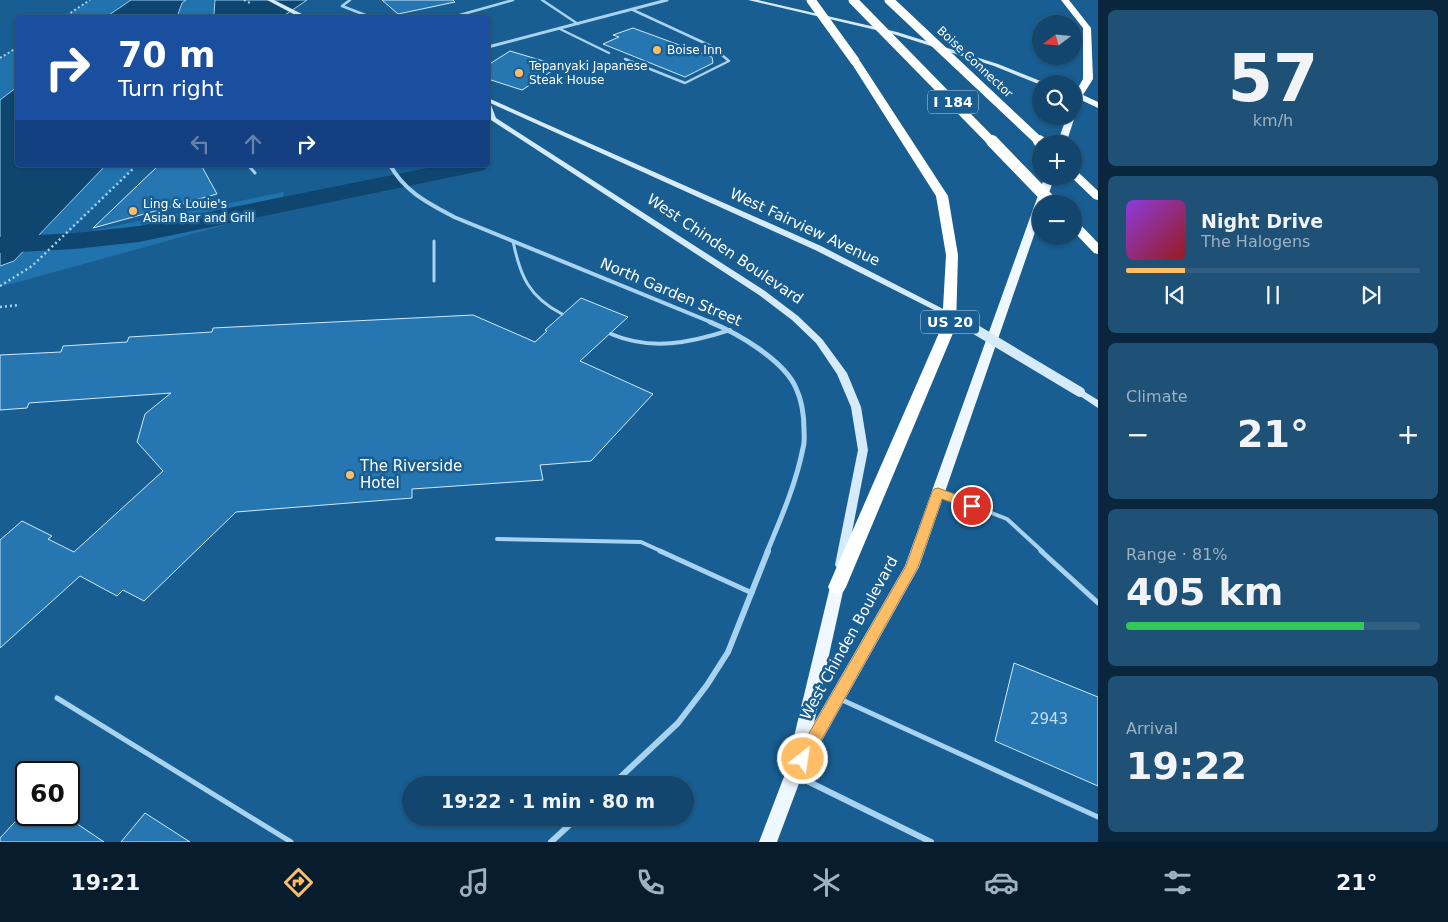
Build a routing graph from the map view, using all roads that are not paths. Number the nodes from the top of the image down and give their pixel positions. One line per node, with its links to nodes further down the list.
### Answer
1 (270, 0): 12 (main road)
2 (350, 0): 13 (lane)
3 (513, 0): 14 (lane)
4 (542, 0): 15 (lane)
5 (667, 0): 11 (street)
6 (751, 0): 20 (main road)
7 (811, 0): 45 (highway, US 20, bridge)
8 (853, 0): 32 (highway, I 184, bridge)
9 (889, 0): 26 (highway, Boise Connector / I 184, bridge)
10 (1064, 0): 21 (highway)
11 (633, 10): 15 (street); 19 (lane)
12 (302, 15)
13 (365, 15)
14 (460, 15)
15 (578, 24): 16 (street)
16 (560, 29): 17 (street); 18 (lane)
17 (490, 46)
18 (609, 52)
19 (625, 59)
20 (1032, 79)
21 (1082, 87)
22 (1082, 98): 24 (main road)
23 (490, 101): 42 (main road, West Fairview Avenue, bridge)
24 (1098, 105)
25 (490, 111): 45 (main road, West Chinden Boulevard)
26 (1032, 135)
27 (250, 167): 29 (lane)
28 (391, 167): 36 (street, North Garden Street)
29 (255, 173)
30 (1082, 182): 33 (highway)
31 (1047, 185): 43 (main road, West Chinden Boulevard / US 20)
32 (1044, 195)
33 (1098, 197)
34 (1082, 233): 37 (highway)
35 (434, 241): 38 (lane)
36 (513, 241): 39 (lane); 40 (street, North Garden Street)
37 (1098, 250)
38 (434, 282)
39 (562, 314)
40 (730, 330): 41 (lane); 46 (street, North Garden Street)
41 (611, 334)
42 (1098, 405)
43 (938, 492): 47 (lane); 49 (main road, West Chinden Boulevard / US 20)
44 (497, 538): 46 (lane)
45 (837, 587): 50 (main road, West Chinden Boulevard / US 20)
46 (752, 593): 51 (street, North Garden Street)
47 (1098, 602)
48 (57, 698): 54 (lane)
49 (838, 698): 50 (main road, West Chinden Boulevard / US 20); 52 (lane)
50 (794, 774): 56 (main road, West Chinden Boulevard / US 20); 57 (street)
51 (622, 776)
52 (1098, 817)
53 (568, 826): 55 (street)
54 (291, 842)
55 (551, 842)
56 (768, 842)
57 (931, 842)

